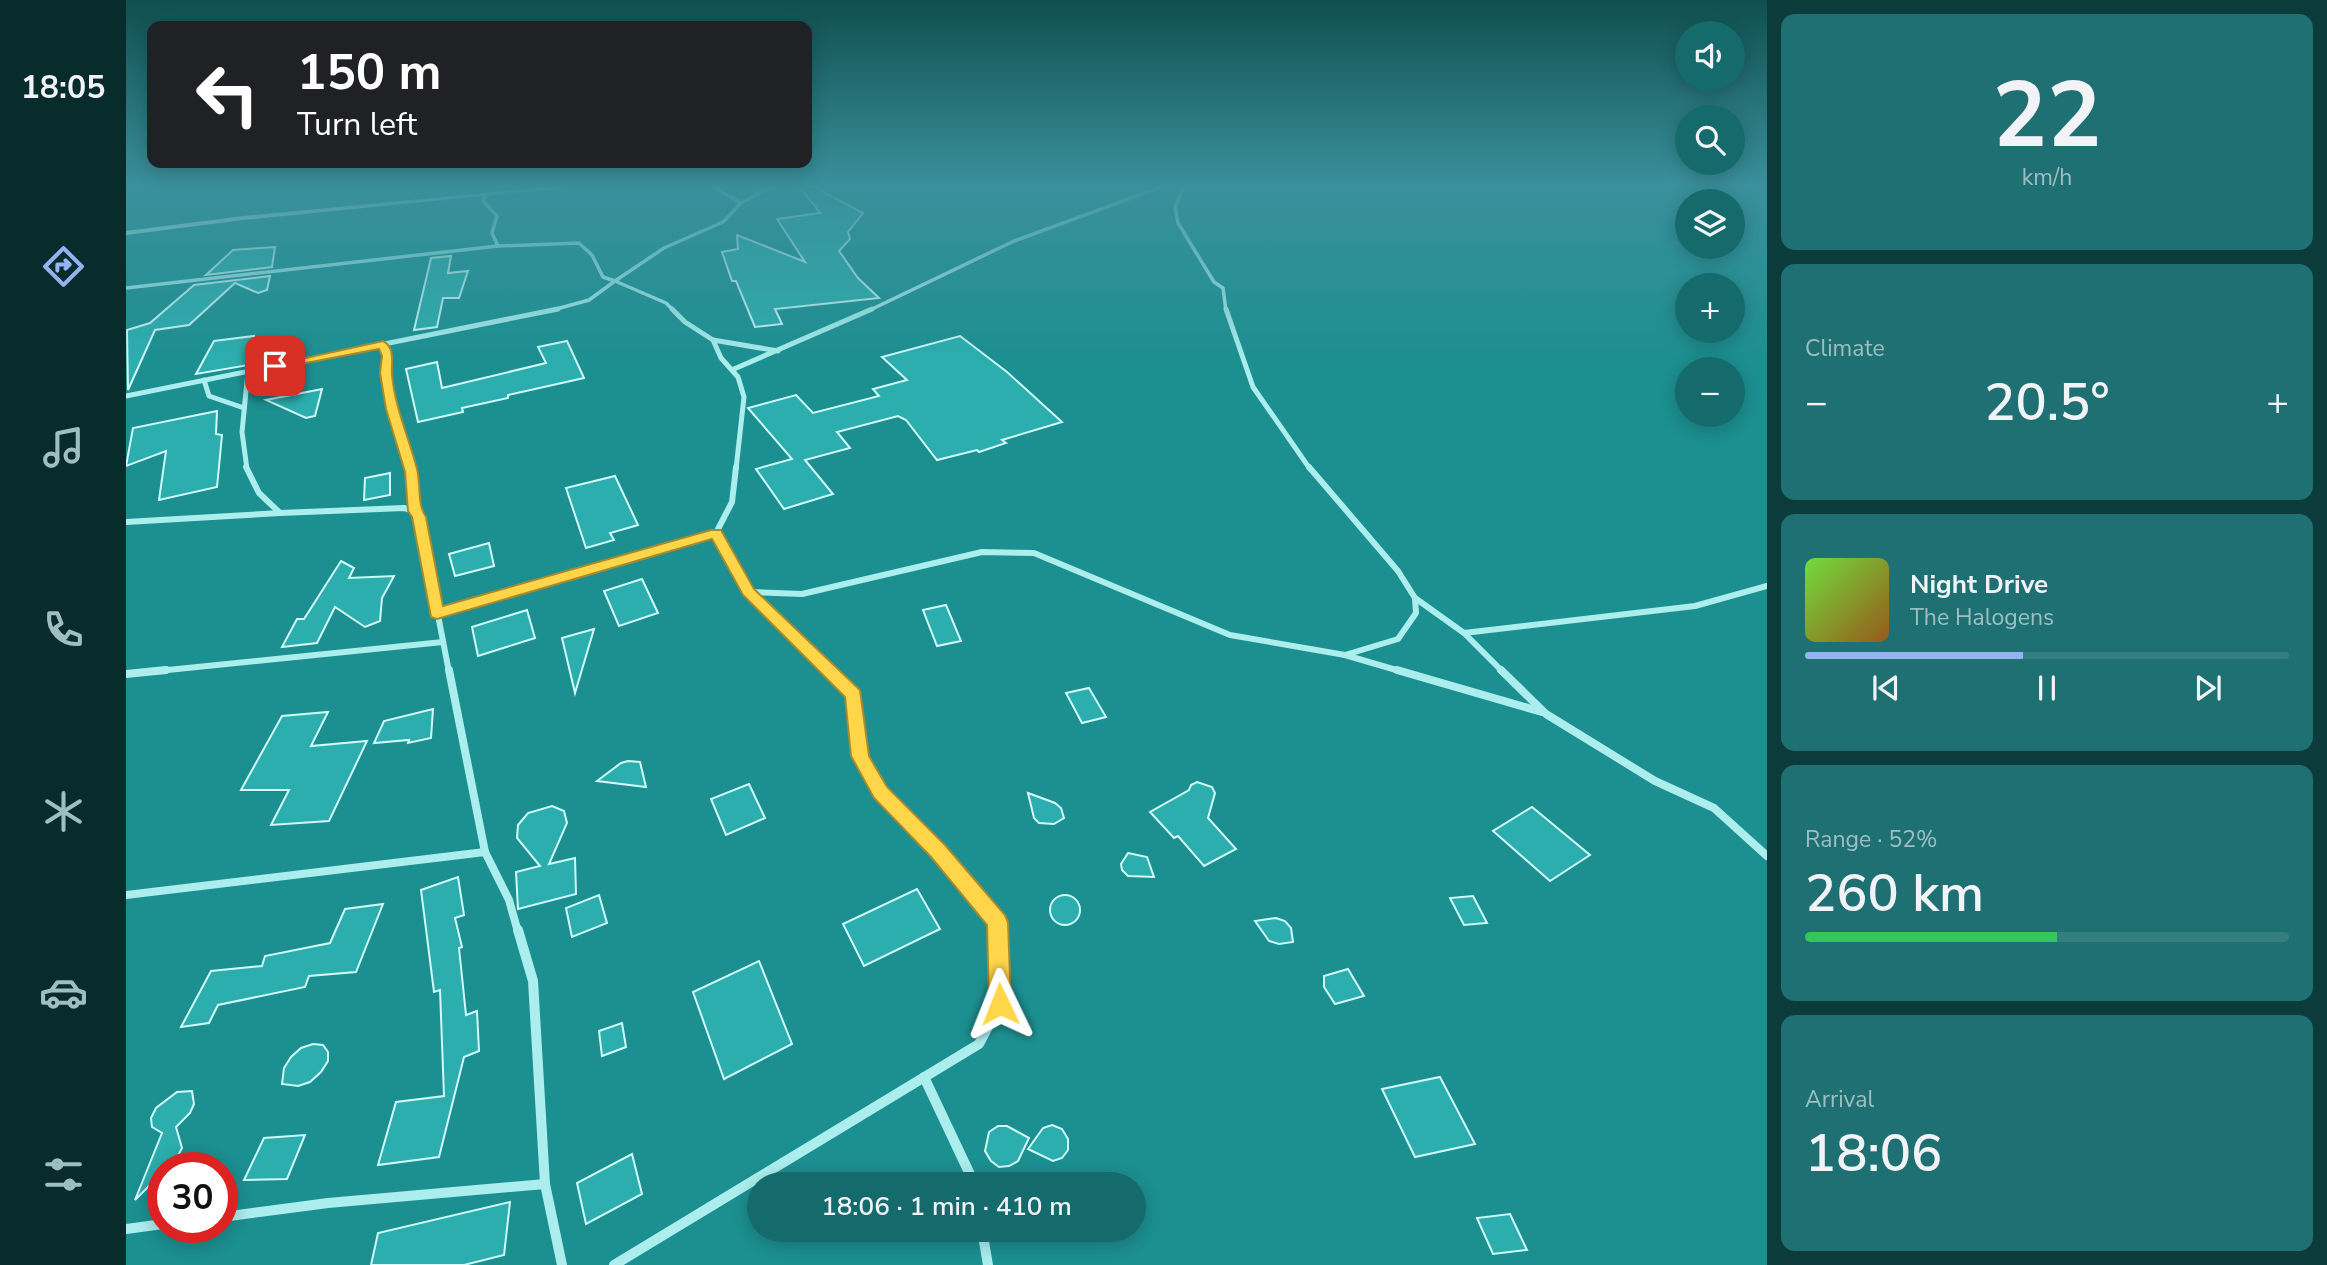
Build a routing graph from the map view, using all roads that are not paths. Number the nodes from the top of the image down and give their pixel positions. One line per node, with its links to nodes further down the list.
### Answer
1 (498, 246): 7 (street)
2 (582, 246): 6 (street)
3 (667, 246): 6 (street)
4 (1004, 246): 10 (street)
5 (1192, 246): 22 (street)
6 (615, 281): 8 (street); 9 (street)
7 (126, 288)
8 (713, 340): 10 (street); 11 (street)
9 (383, 345): 12 (street); 16 (street)
10 (778, 351): 11 (street)
11 (734, 369): 19 (street)
12 (248, 371): 13 (street); 15 (street)
13 (204, 380): 14 (street); 15 (street)
14 (126, 396)
15 (244, 408): 17 (street)
16 (415, 511): 17 (street); 23 (street)
17 (280, 513): 18 (street)
18 (126, 522)
19 (716, 533): 21 (street); 23 (street)
20 (1767, 586): 24 (street)
21 (749, 592): 26 (street); 32 (street)
22 (1415, 598): 24 (street); 26 (street)
23 (437, 614): 25 (street)
24 (1464, 634): 28 (street)
25 (443, 642): 27 (street); 29 (street)
26 (1345, 655): 28 (street)
27 (126, 674)
28 (1546, 714): 30 (street)
29 (485, 852): 31 (street); 34 (street)
30 (1767, 856)
31 (126, 895)
32 (924, 1077): 33 (street); 40 (street)
33 (969, 1172)
34 (545, 1184): 35 (street); 39 (street)
35 (238, 1215)
36 (147, 1226): 37 (street)
37 (126, 1229)
38 (984, 1242): 41 (street)
39 (562, 1265)
40 (614, 1265)
41 (988, 1265)

